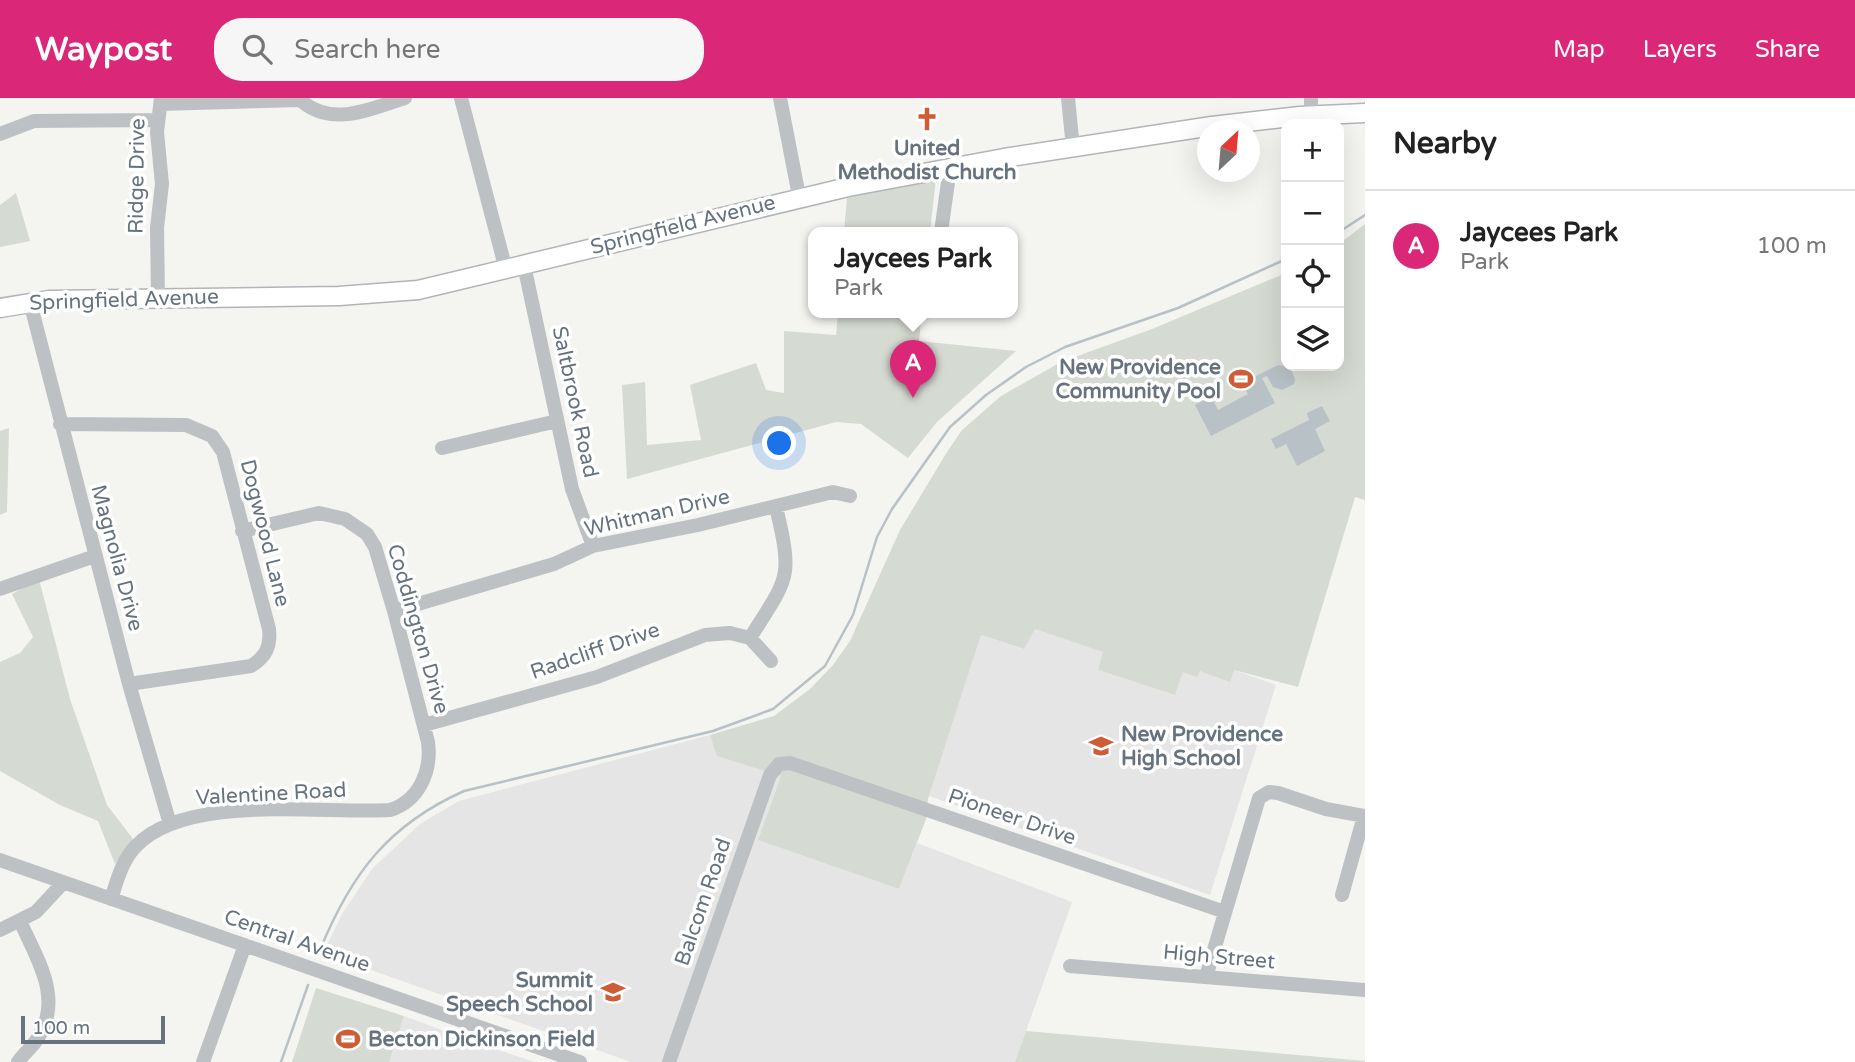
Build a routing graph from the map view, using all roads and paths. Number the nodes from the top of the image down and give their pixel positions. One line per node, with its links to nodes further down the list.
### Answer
1 (405, 98): 5 (street)
2 (461, 98): 16 (street)
3 (780, 98): 13 (street)
4 (1068, 98): 11 (street)
5 (299, 99): 6 (street)
6 (161, 101): 9 (street, Ridge Drive)
7 (1311, 107): 8 (main road, Springfield Avenue); 11 (main road, Springfield Avenue)
8 (1365, 113)
9 (158, 120): 10 (street); 17 (street, Ridge Drive)
10 (0, 134)
11 (1073, 148): 12 (main road, Springfield Avenue)
12 (950, 168): 13 (main road, Springfield Avenue); 14 (street)
13 (799, 197): 15 (main road, Springfield Avenue)
14 (942, 227)
15 (524, 265): 16 (main road, Springfield Avenue); 20 (street, Saltbrook Road)
16 (506, 270): 17 (main road, Springfield Avenue)
17 (158, 297): 18 (main road, Springfield Avenue)
18 (30, 302): 19 (main road, Springfield Avenue); 21 (street, Magnolia Drive)
19 (0, 308)
20 (557, 421): 22 (street); 26 (street, Saltbrook Road)
21 (60, 424): 25 (street, Dogwood Lane); 27 (street, Magnolia Drive)
22 (442, 448)
23 (850, 496): 24 (street, Whitman Drive)
24 (776, 507): 26 (street, Whitman Drive); 30 (street)
25 (242, 531): 29 (street, Coddington Drive); 32 (street, Dogwood Lane)
26 (593, 546): 29 (street, Whitman Drive)
27 (95, 556): 28 (street); 32 (street, Magnolia Drive)
28 (0, 589)
29 (394, 611): 33 (street, Coddington Drive)
30 (750, 638): 31 (street); 33 (street, Radcliff Drive)
31 (771, 661)
32 (129, 684): 37 (street, Magnolia Drive)
33 (424, 725): 35 (street, Coddington Drive)
34 (785, 762): 42 (street, Pioneer Drive); 52 (street, Balcom Road)
35 (390, 810): 37 (street, Valentine Road)
36 (1365, 816): 40 (street); 42 (street)
37 (170, 824): 41 (street, Valentine Road)
38 (0, 860): 39 (street, Central Avenue)
39 (63, 883): 41 (street, Central Avenue); 43 (street)
40 (1342, 895)
41 (111, 899): 45 (street, Central Avenue)
42 (1226, 912): 47 (street)
43 (20, 921): 44 (street); 49 (street)
44 (0, 930)
45 (245, 945): 50 (street); 51 (street, Central Avenue)
46 (1070, 966): 47 (street, High Street)
47 (1206, 977): 48 (street, High Street)
48 (1365, 990)
49 (18, 1062)
50 (203, 1062)
51 (580, 1062)
52 (669, 1062)

